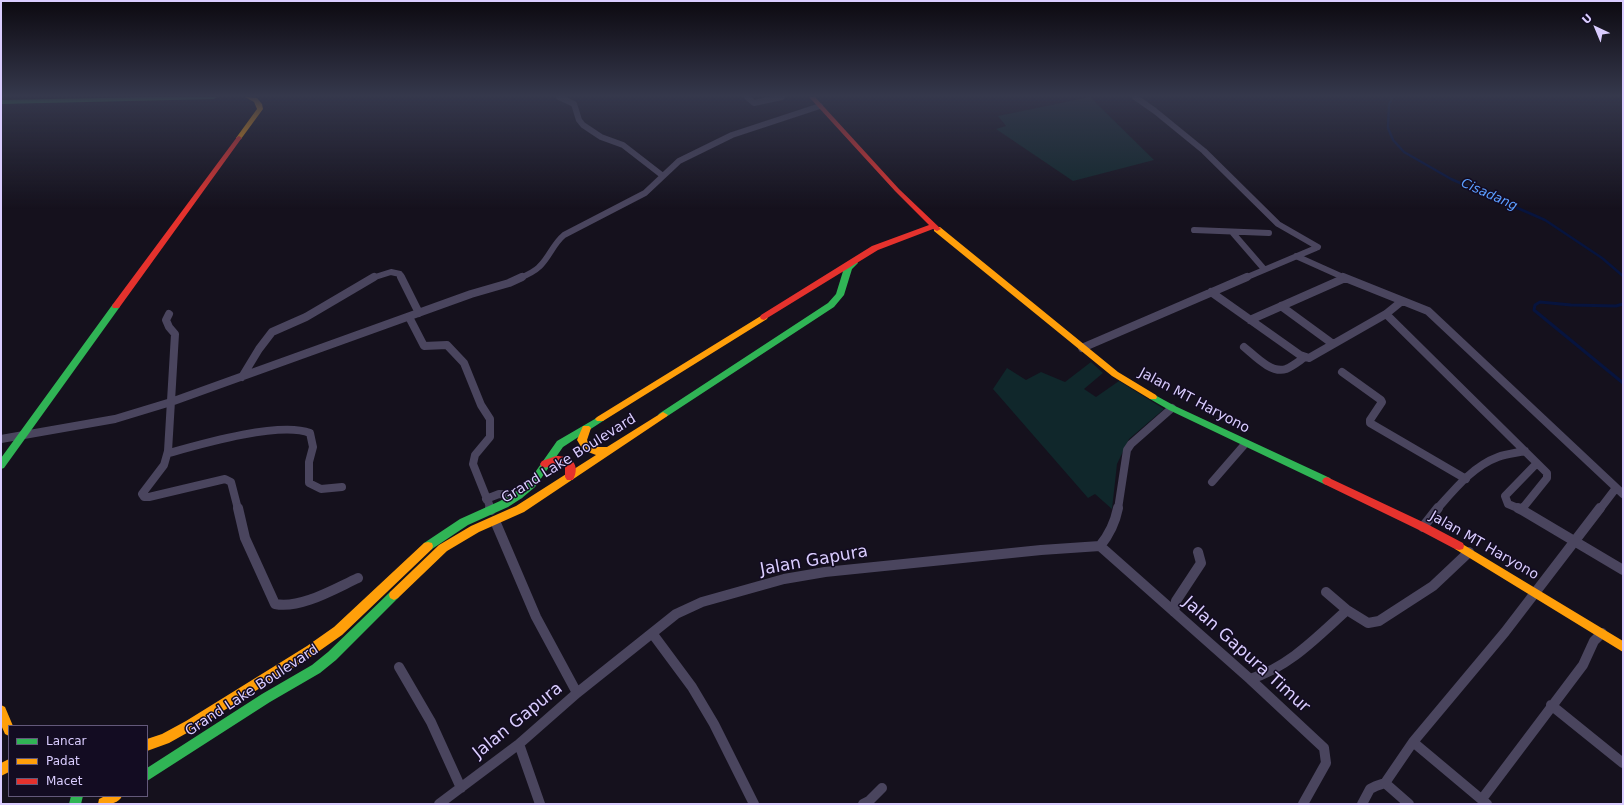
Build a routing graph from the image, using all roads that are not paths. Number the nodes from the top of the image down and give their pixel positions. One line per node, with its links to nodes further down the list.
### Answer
1 (241, 135): 32 (street)
2 (597, 135): 6 (street)
3 (733, 135): 6 (street)
4 (846, 135): 7 (street, Jalan MT Haryono)
5 (1184, 135): 11 (street)
6 (664, 176): 18 (street)
7 (933, 226): 12 (street, Grand Lake Boulevard); 25 (street, Jalan MT Haryono)
8 (1194, 230): 9 (street)
9 (1232, 232): 10 (street); 13 (street)
10 (1269, 233)
11 (1296, 256): 13 (street); 14 (street)
12 (860, 257): 31 (street, Grand Lake Boulevard); 35 (street, Grand Lake Boulevard)
13 (1264, 269): 15 (street)
14 (1345, 278): 16 (street); 17 (street)
15 (1211, 292): 22 (street); 25 (street)
16 (1402, 302): 20 (street); 45 (street)
17 (1281, 306): 22 (street); 23 (street)
18 (419, 313): 21 (street); 28 (street)
19 (169, 314): 29 (street)
20 (1386, 314): 23 (street); 36 (street)
21 (409, 317): 28 (street); 47 (street)
22 (1250, 320): 26 (street)
23 (1333, 344): 26 (street)
24 (1244, 347): 26 (street)
25 (1082, 348): 30 (street, Jalan MT Haryono)
26 (1305, 357)
27 (1342, 372): 42 (street)
28 (242, 377): 29 (street)
29 (171, 402): 32 (street); 37 (street)
30 (1172, 408): 34 (street, Jalan MT Haryono); 53 (street)
31 (586, 428): 35 (street); 38 (street, Grand Lake Boulevard)
32 (23, 434): 33 (street); 40 (street)
33 (1, 439)
34 (1245, 444): 43 (street); 51 (street, Jalan MT Haryono)
35 (609, 451): 41 (street, Grand Lake Boulevard)
36 (1524, 451): 39 (street); 42 (street)
37 (169, 453): 44 (street); 57 (street)
38 (545, 464): 41 (street); 46 (street, Grand Lake Boulevard)
39 (1537, 464): 49 (street); 49 (street)
40 (1, 465)
41 (570, 477): 50 (street, Grand Lake Boulevard)
42 (1466, 479): 51 (street)
43 (1212, 482)
44 (342, 487)
45 (1620, 491): 52 (street)
46 (519, 495): 47 (street); 48 (street, Grand Lake Boulevard)
47 (486, 499): 48 (street)
48 (491, 510): 73 (street, Grand Lake Boulevard)
49 (1522, 510): 52 (street)
50 (495, 520): 67 (street); 75 (street, Grand Lake Boulevard)
51 (1423, 527): 55 (street, Jalan MT Haryono)
52 (1575, 542): 56 (street); 59 (street)
53 (1100, 546): 61 (street, Jalan Gapura Timur); 62 (street, Jalan Gapura)
54 (1198, 552): 61 (street)
55 (1469, 552): 59 (street, Jalan MT Haryono); 60 (street)
56 (1623, 570)
57 (358, 578)
58 (1326, 592): 60 (street)
59 (1535, 592): 63 (street, Jalan MT Haryono); 71 (street)
60 (1347, 610): 66 (street)
61 (1174, 612): 66 (street, Jalan Gapura Timur)
62 (652, 633): 67 (street, Jalan Gapura); 84 (street)
63 (1602, 633): 64 (street, Jalan MT Haryono); 68 (street)
64 (1623, 647)
65 (399, 668): 77 (street)
66 (1250, 679): 86 (street, Jalan Gapura Timur)
67 (577, 693): 72 (street, Jalan Gapura)
68 (1551, 705): 74 (street); 80 (street)
69 (1, 711): 70 (street)
70 (8, 728)
71 (1413, 742): 76 (street); 80 (street)
72 (519, 744): 77 (street, Jalan Gapura); 83 (street)
73 (148, 745)
74 (1623, 763)
75 (148, 774)
76 (1385, 783): 87 (street); 88 (street)
77 (460, 788): 82 (street, Jalan Gapura)
78 (882, 788): 85 (street)
79 (114, 797): 81 (street)
80 (1485, 802)
81 (104, 804)
82 (439, 804)
83 (540, 804)
84 (754, 804)
85 (863, 804)
86 (1303, 804)
87 (1362, 804)
88 (1409, 804)

